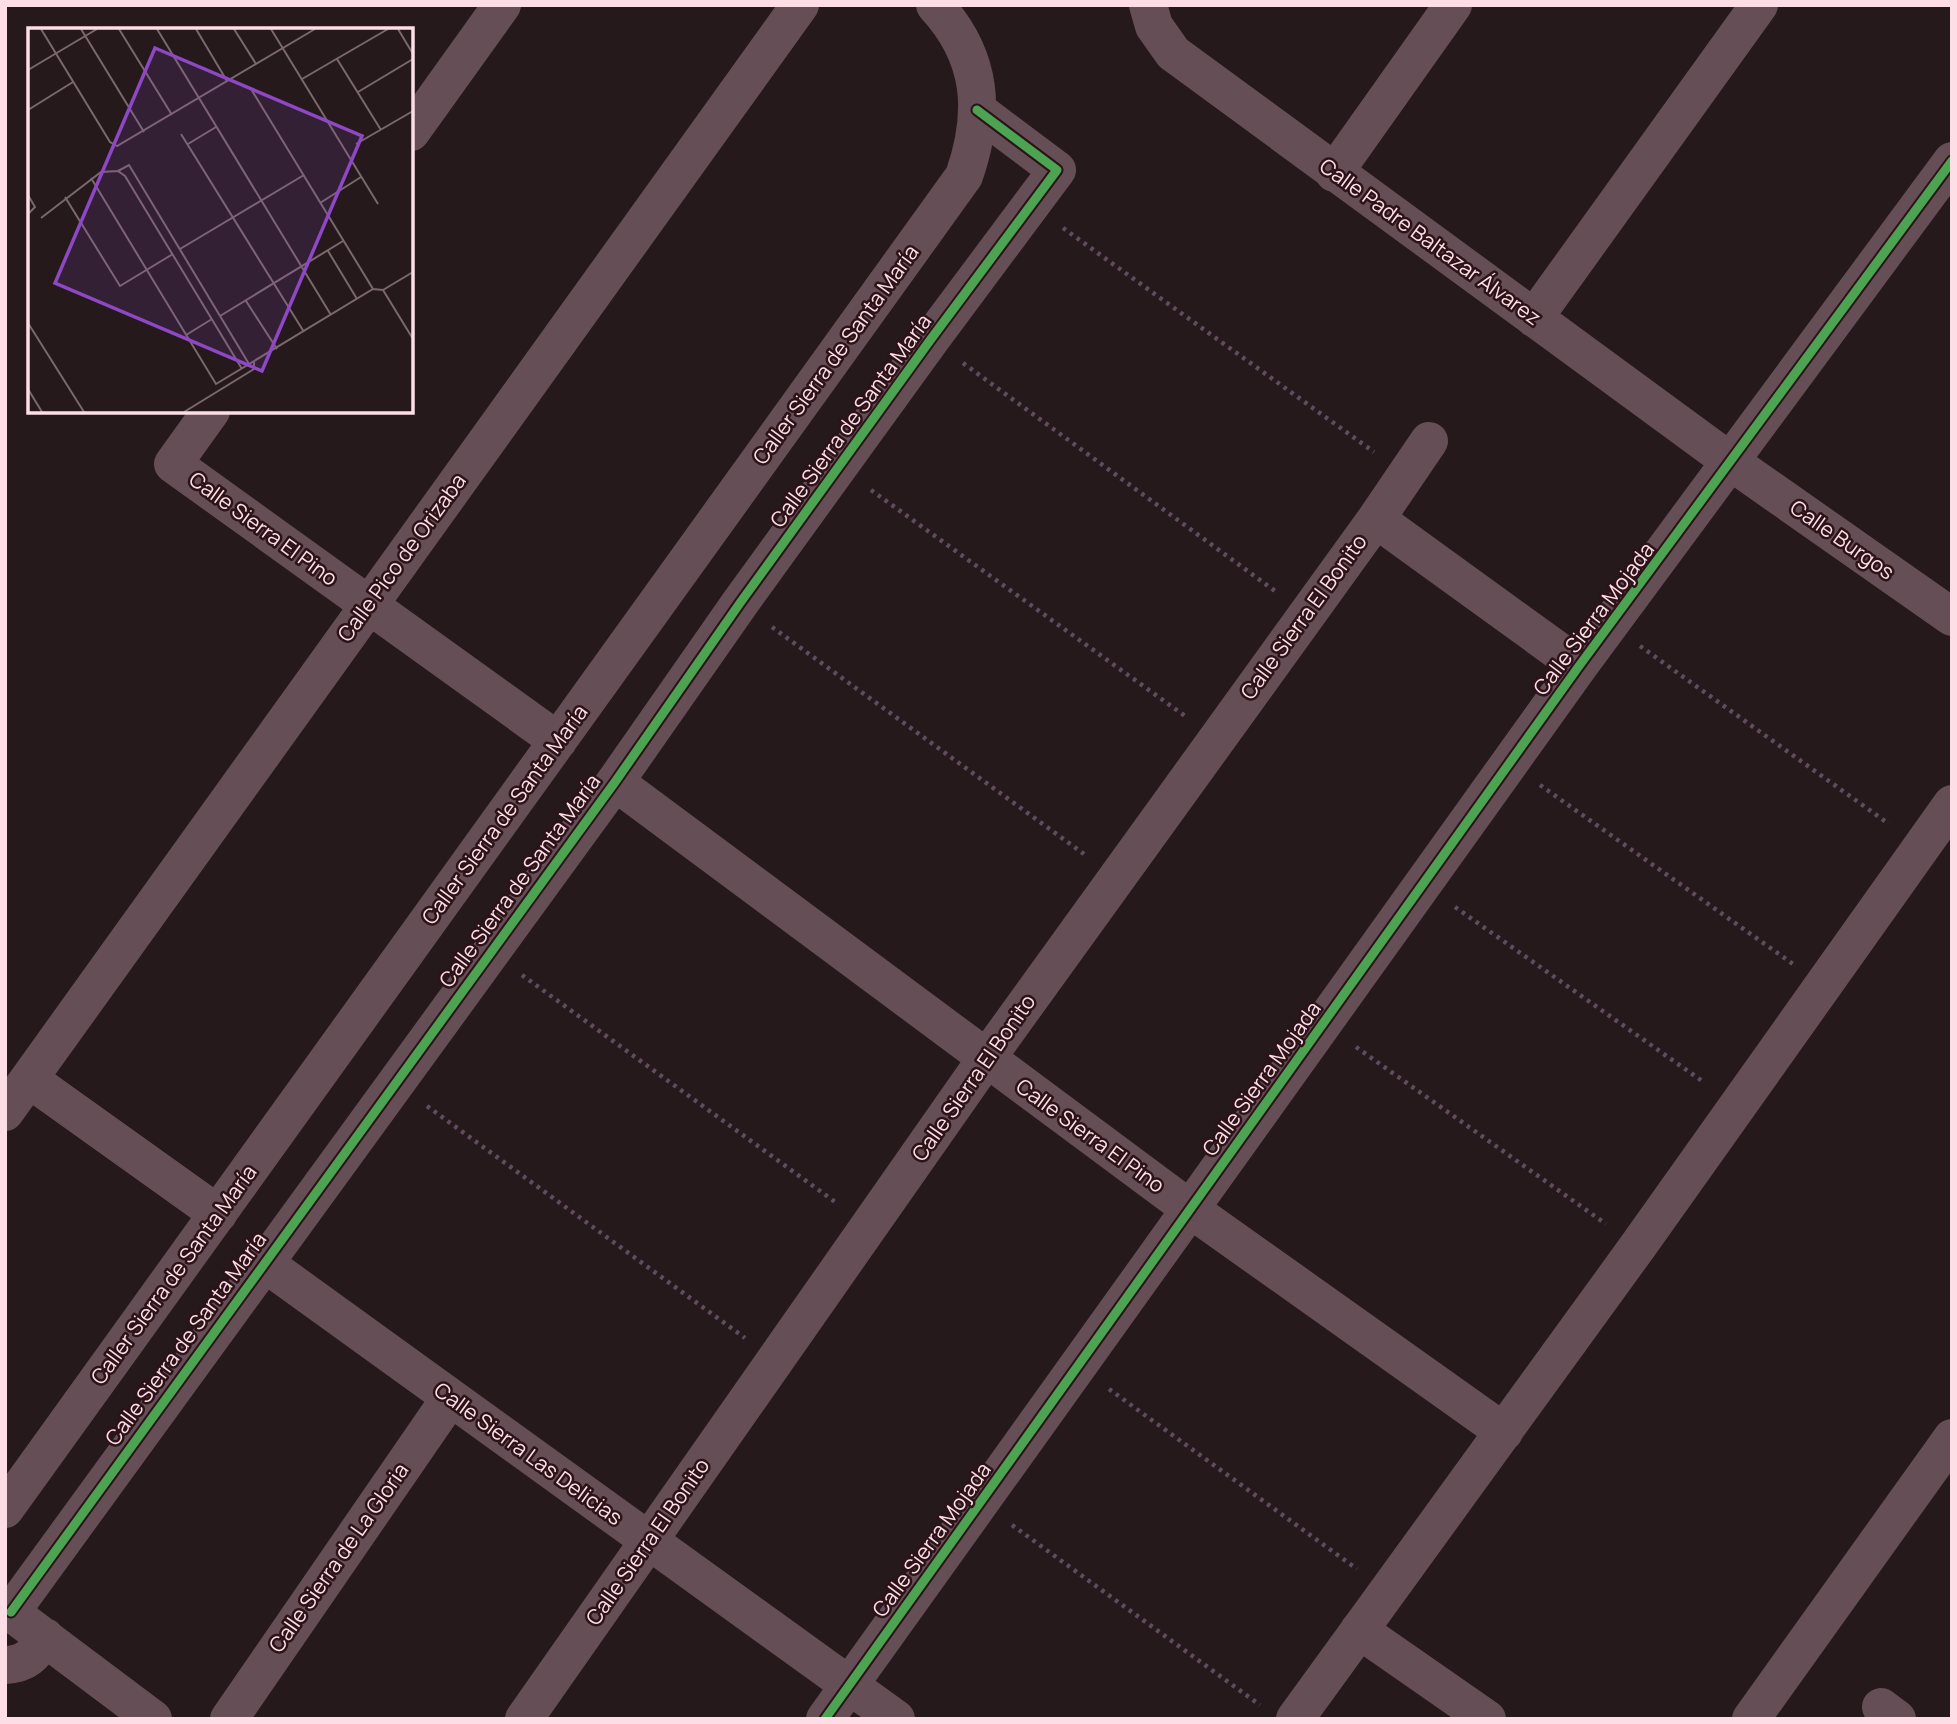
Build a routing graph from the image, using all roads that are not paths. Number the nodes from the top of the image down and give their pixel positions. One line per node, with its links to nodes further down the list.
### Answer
1 (502, 5): 8 (street)
2 (800, 5): 16 (street, Calle Pico de Orizaba)
3 (935, 5): 7 (street)
4 (1148, 5): 10 (street, Calle Padre Baltazar Álvarez)
5 (1453, 5): 10 (street)
6 (1759, 5): 11 (street)
7 (977, 110): 19 (street, Caller Sierra de Santa María); 20 (street, Calle Sierra de Santa María)
8 (413, 129)
9 (1952, 161): 14 (street, Calle Sierra Mojada)
10 (1334, 173): 11 (street, Calle Padre Baltazar Álvarez)
11 (1534, 318): 14 (street, Calle Padre Baltazar Álvarez)
12 (210, 413): 16 (street, Calle Sierra El Pino)
13 (1429, 441): 15 (street, Calle Sierra El Bonito)
14 (1731, 463): 17 (street, Calle Burgos); 18 (street, Calle Sierra Mojada)
15 (1376, 519): 18 (street); 22 (street, Calle Sierra El Bonito)
16 (369, 605): 19 (street, Calle Sierra El Pino); 23 (street, Calle Pico de Orizaba)
17 (1949, 608)
18 (1579, 666): 25 (street, Calle Sierra Mojada)
19 (558, 741): 26 (street, Caller Sierra de Santa María)
20 (615, 782): 22 (street, Calle Sierra El Pino); 27 (street, Calle Sierra de Santa María)
21 (1952, 804): 29 (street)
22 (986, 1059): 25 (street, Calle Sierra El Pino); 32 (street, Calle Sierra El Bonito)
23 (29, 1079): 24 (street, Calle Pico de Orizaba); 26 (street)
24 (5, 1112)
25 (1190, 1209): 29 (street, Calle Sierra El Pino); 37 (street, Calle Sierra Mojada)
26 (218, 1214): 31 (street, Caller Sierra de Santa María)
27 (263, 1262): 28 (street, Calle Sierra Las Delicias); 33 (street, Calle Sierra de Santa María)
28 (450, 1398): 32 (street, Calle Sierra Las Delicias); 40 (street, Calle Sierra de La Gloria)
29 (1504, 1432): 34 (street)
30 (1952, 1438): 45 (street)
31 (5, 1509)
32 (648, 1541): 37 (street, Calle Sierra Las Delicias); 41 (street, Calle Sierra El Bonito)
33 (8, 1610): 35 (street)
34 (1359, 1630): 38 (street); 44 (street)
35 (45, 1637): 36 (street); 39 (street)
36 (5, 1665)
37 (849, 1685): 42 (street, Calle Sierra Mojada); 43 (street, Calle Sierra Las Delicias)
38 (1281, 1715)
39 (153, 1719)
40 (229, 1719)
41 (524, 1719)
42 (825, 1719)
43 (896, 1719)
44 (1488, 1719)
45 (1751, 1719)

